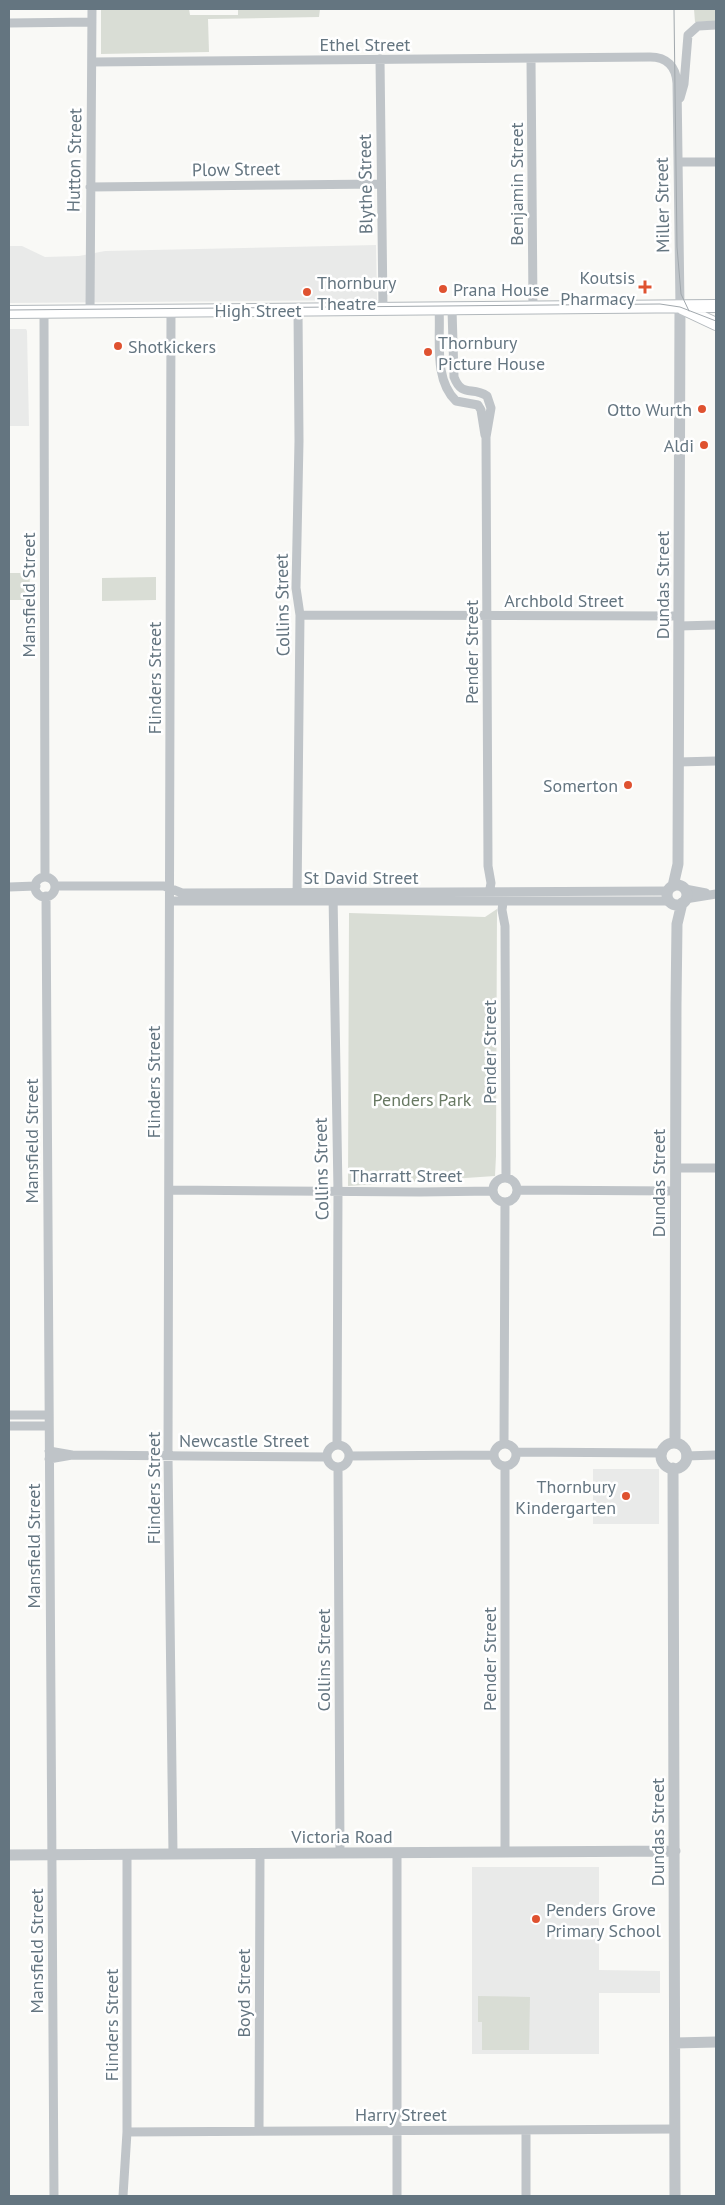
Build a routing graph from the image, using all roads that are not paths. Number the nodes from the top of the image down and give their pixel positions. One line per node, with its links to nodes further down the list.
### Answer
1 (92, 9): 2 (street, Hutton Street)
2 (92, 22): 3 (street); 8 (street, Hutton Street)
3 (9, 23)
4 (716, 25): 11 (street, Miller Street)
5 (639, 57): 6 (street, Ethel Street); 9 (street, Ethel Street); 10 (street, Ethel Street)
6 (531, 59): 7 (street, Ethel Street); 18 (street, Benjamin Street)
7 (380, 60): 8 (street, Ethel Street); 14 (street, Blythe Street)
8 (92, 62): 15 (street, Hutton Street)
9 (673, 67): 11 (street, Miller Street)
10 (673, 78): 11 (street, Miller Street)
11 (678, 99): 12 (street, Miller Street)
12 (678, 162): 13 (street); 16 (street, Miller Street)
13 (716, 162)
14 (381, 184): 15 (street, Plow Street); 19 (street, Blythe Street)
15 (90, 187): 22 (street, Hutton Street)
16 (680, 306): 17 (main road, High Street); 18 (main road, High Street); 26 (main road); 30 (street, Dundas Street)
17 (716, 306)
18 (533, 308): 20 (main road, High Street)
19 (383, 309): 20 (main road, High Street); 21 (main road, High Street)
20 (445, 309): 27 (street, Pender Street); 27 (street, Pender Street)
21 (298, 310): 23 (main road, High Street); 28 (street, Collins Street)
22 (90, 311): 23 (main road, High Street); 25 (main road, High Street)
23 (171, 311): 38 (street, Flinders Street)
24 (9, 312): 25 (main road, High Street)
25 (44, 312): 34 (street, Mansfield Street)
26 (716, 324)
27 (486, 437): 29 (street, Pender Street)
28 (300, 615): 29 (street, Archbold Street); 43 (street, Collins Street)
29 (487, 616): 30 (street, Archbold Street); 40 (street, Pender Street)
30 (679, 621): 31 (street, Archbold Street); 33 (street, Dundas Street)
31 (716, 625)
32 (716, 761): 33 (street)
33 (678, 762): 41 (street, Dundas Street)
34 (45, 877): 35 (street); 36 (street)
35 (36, 886): 37 (street); 42 (street)
36 (55, 886): 38 (street, St David Street); 42 (street)
37 (9, 887)
38 (170, 888): 43 (street, St David Street); 46 (street, Flinders Street)
39 (715, 894): 41 (street, St David Street)
40 (488, 895): 44 (street, St David Street); 45 (street, St David Street)
41 (677, 895): 45 (street, St David Street); 47 (street, Dundas Street)
42 (46, 896): 57 (street, Mansfield Street)
43 (297, 897): 44 (street, St David Street); 46 (street, St David Street)
44 (333, 897): 52 (street, Collins Street)
45 (504, 898): 49 (street, Pender Street)
46 (170, 900): 50 (street, Flinders Street)
47 (676, 1168): 48 (street); 54 (street, Dundas Street)
48 (716, 1168)
49 (506, 1178): 51 (street); 53 (street)
50 (169, 1190): 52 (street, Tharratt Street); 68 (street, Flinders Street)
51 (517, 1190): 54 (street); 55 (street)
52 (338, 1191): 53 (street, Tharratt Street); 61 (street, Collins Street)
53 (493, 1191): 55 (street)
54 (675, 1191): 60 (street, Dundas Street)
55 (505, 1202): 62 (street)
56 (9, 1415): 57 (street)
57 (49, 1415): 59 (street, Mansfield Street)
58 (9, 1426): 59 (street)
59 (49, 1426): 65 (street, Mansfield Street)
60 (675, 1443): 64 (street); 70 (street)
61 (337, 1444): 69 (street); 71 (street)
62 (504, 1444): 63 (street); 66 (street)
63 (516, 1452): 64 (street); 72 (street)
64 (662, 1453): 74 (street)
65 (49, 1455): 68 (street, Newcastle Street); 83 (street, Mansfield Street)
66 (494, 1455): 69 (street); 72 (street)
67 (716, 1455): 70 (street)
68 (168, 1456): 71 (street, Newcastle Street); 80 (street, Flinders Street)
69 (349, 1456): 73 (street)
70 (686, 1456): 74 (street)
71 (326, 1457): 73 (street)
72 (505, 1466): 76 (street, Pender Street)
73 (338, 1467): 77 (street, Collins Street)
74 (673, 1468): 75 (street, Dundas Street)
75 (674, 1851): 76 (street, Victoria Road); 85 (street, Dundas Street)
76 (505, 1852): 78 (street, Victoria Road)
77 (340, 1853): 78 (street, Victoria Road); 81 (street, Victoria Road)
78 (397, 1853): 89 (street)
79 (127, 1854): 80 (street, Victoria Road); 83 (street, Victoria Road); 90 (street, Flinders Street)
80 (173, 1854): 81 (street, Victoria Road)
81 (260, 1854): 88 (street, Boyd Street)
82 (9, 1855): 83 (street, Victoria Road)
83 (52, 1855): 91 (street, Mansfield Street)
84 (716, 2042): 85 (street)
85 (674, 2043): 86 (street, Dundas Street)
86 (675, 2129): 87 (street, Harry Street); 95 (street, Dundas Street)
87 (526, 2130): 89 (street, Harry Street); 94 (street)
88 (259, 2131): 89 (street, Harry Street); 90 (street, Harry Street)
89 (397, 2131): 93 (street)
90 (127, 2132): 92 (street, Flinders Street)
91 (54, 2196)
92 (123, 2196)
93 (397, 2196)
94 (526, 2196)
95 (675, 2196)

